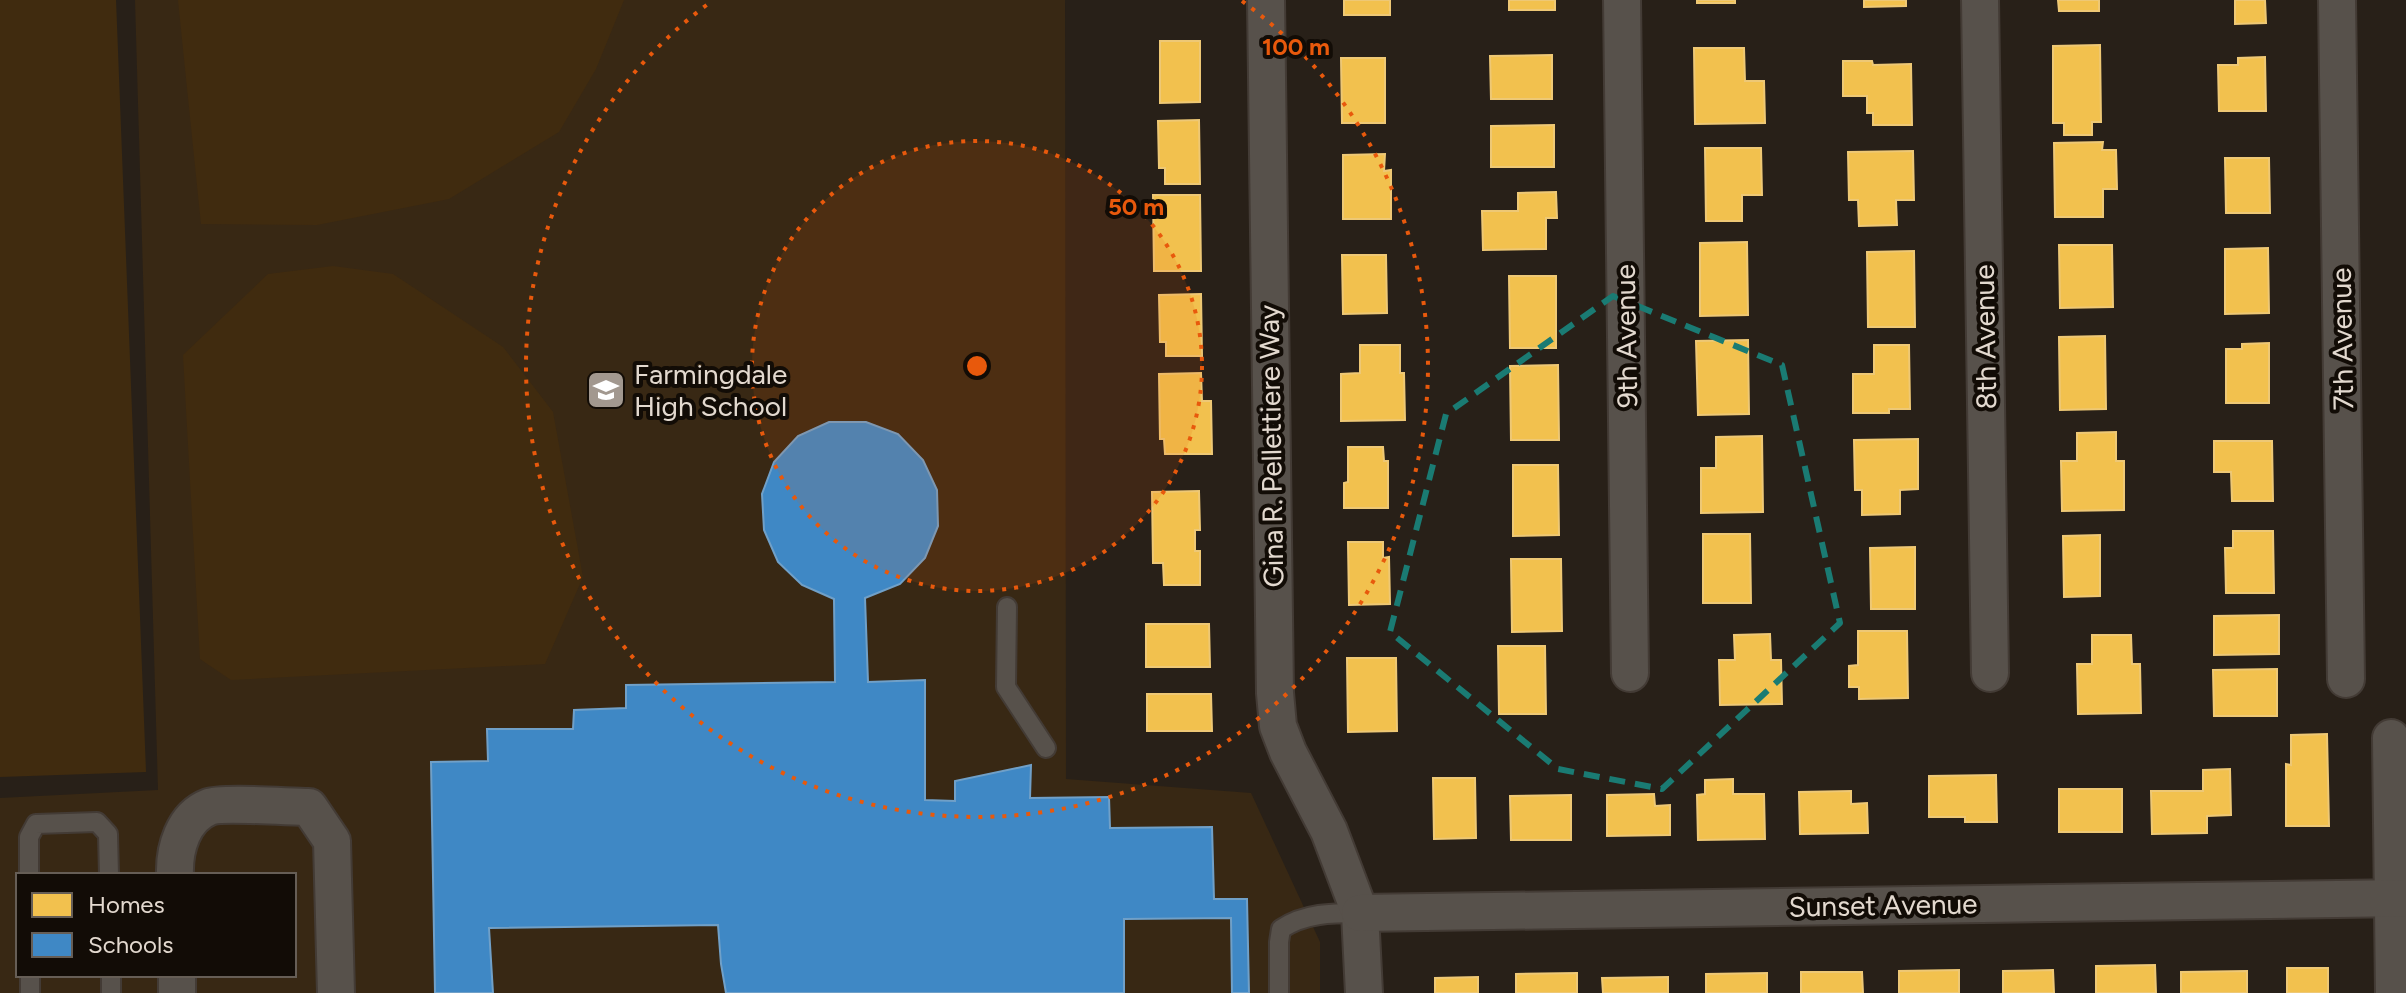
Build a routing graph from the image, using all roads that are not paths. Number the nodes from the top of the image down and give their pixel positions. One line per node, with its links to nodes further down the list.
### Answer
1 (1266, 0): 15 (street, Gina R. Pellettiere Way)
2 (1622, 0): 6 (street, 9th Avenue)
3 (1980, 0): 7 (street, 8th Avenue)
4 (2337, 0): 8 (street, 7th Avenue)
5 (1007, 607): 10 (lane)
6 (1630, 673)
7 (1990, 673)
8 (2346, 679)
9 (2391, 738): 14 (street)
10 (1046, 748)
11 (29, 873): 12 (lane)
12 (109, 873)
13 (175, 873): 16 (street)
14 (2400, 898): 15 (street, Sunset Avenue); 19 (street)
15 (1360, 913): 17 (lane); 18 (street, Gina R. Pellettiere Way)
16 (336, 993)
17 (1279, 993)
18 (1364, 993)
19 (2394, 993)

